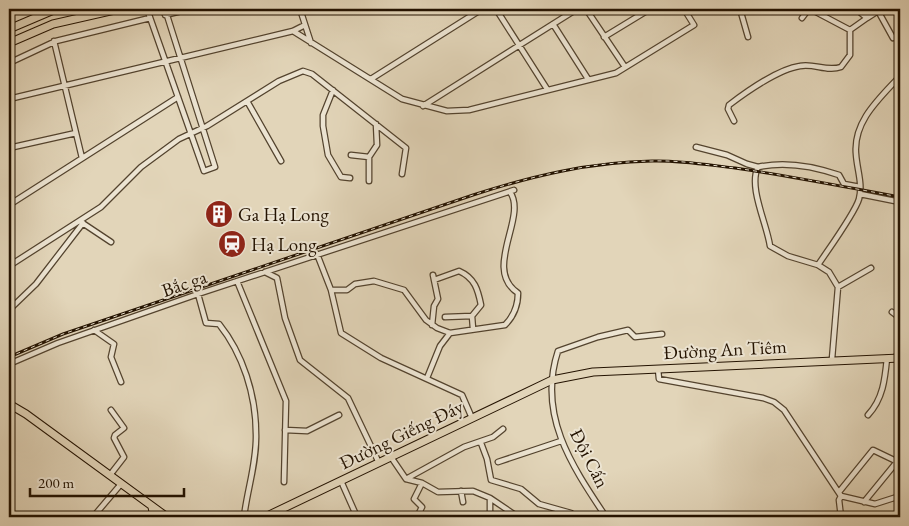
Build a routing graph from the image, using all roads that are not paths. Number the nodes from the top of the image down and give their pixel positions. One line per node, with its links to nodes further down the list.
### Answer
1 (12, 9): 18 (street)
2 (51, 9): 26 (main road)
3 (119, 9): 34 (main road)
4 (147, 9): 21 (street)
5 (165, 9): 19 (street)
6 (190, 9): 19 (street)
7 (300, 9): 25 (street)
8 (482, 9): 42 (street)
9 (496, 9): 35 (street)
10 (577, 9): 24 (street)
11 (586, 9): 29 (street)
12 (650, 9): 29 (street)
13 (684, 9): 20 (street)
14 (694, 9): 20 (street)
15 (740, 9): 30 (street)
16 (856, 9): 23 (street)
17 (878, 9): 23 (street); 31 (street)
18 (9, 10)
19 (165, 15): 36 (street)
20 (688, 15): 39 (street)
21 (150, 18): 32 (street); 37 (street)
22 (802, 18): 27 (street)
23 (867, 18): 27 (street)
24 (553, 24): 35 (street); 41 (street)
25 (305, 26): 28 (street); 33 (street)
26 (9, 30)
27 (850, 30): 50 (street)
28 (293, 31): 33 (street); 36 (street)
29 (604, 37): 39 (street)
30 (748, 37)
31 (893, 38)
32 (54, 42): 38 (street); 43 (street)
33 (311, 42): 42 (street)
34 (9, 43)
35 (519, 46): 44 (street); 49 (street)
36 (179, 57): 37 (street); 52 (street)
37 (166, 61): 43 (street); 46 (street)
38 (9, 63)
39 (625, 68): 41 (street)
40 (900, 76): 65 (street)
41 (588, 79): 44 (street)
42 (371, 80): 49 (street)
43 (64, 86): 47 (street); 53 (street)
44 (547, 89): 49 (street)
45 (333, 90): 48 (street); 51 (street); 63 (street)
46 (178, 97): 54 (street); 59 (street)
47 (9, 99)
48 (247, 101): 52 (street); 60 (street)
49 (423, 106)
50 (734, 120)
51 (376, 124): 58 (street); 62 (street)
52 (202, 128): 54 (street); 54 (street)
53 (76, 133): 56 (street); 59 (street)
54 (191, 134): 69 (street)
55 (696, 147): 61 (street)
56 (9, 148)
57 (351, 155): 58 (street)
58 (369, 157): 64 (street)
59 (82, 158): 68 (street)
60 (282, 161)
61 (758, 167): 65 (street); 72 (street)
62 (402, 174)
63 (350, 178)
64 (369, 181)
65 (860, 187): 66 (street)
66 (860, 194): 67 (street); 72 (street)
67 (900, 202)
68 (9, 204)
69 (82, 222): 70 (street); 73 (street); 80 (street)
70 (111, 242)
71 (317, 254): 75 (street, Bắc ga); 78 (street); 86 (street, Bắc ga)
72 (818, 265): 77 (street)
73 (9, 266)
74 (871, 268): 77 (street)
75 (265, 272): 76 (street, Bắc ga); 110 (street)
76 (237, 281): 79 (street, Bắc ga); 105 (street)
77 (838, 287): 93 (street)
78 (331, 290): 85 (street); 96 (street)
79 (198, 294): 87 (street, Bắc ga); 128 (street)
80 (9, 310)
81 (892, 312): 84 (street)
82 (472, 316): 83 (street); 85 (street); 86 (street)
83 (445, 317)
84 (900, 318)
85 (432, 324): 88 (street)
86 (473, 329): 88 (street)
87 (94, 330): 94 (street, Bắc ga); 98 (street)
88 (450, 332): 96 (street)
89 (662, 334): 97 (street, Đội Cấn)
90 (900, 350): 92 (street)
91 (887, 358): 92 (main road, Đường An Tiêm); 93 (main road, Đường An Tiêm); 102 (street)
92 (898, 358)
93 (832, 359): 95 (main road, Đường An Tiêm)
94 (9, 364)
95 (658, 369): 97 (main road, Đường An Tiêm); 119 (street)
96 (427, 378): 103 (street)
97 (552, 380): 103 (main road, Đường Giếng Đáy); 106 (street, Đội Cấn)
98 (120, 382)
99 (9, 404): 112 (main road)
100 (112, 410): 112 (street)
101 (339, 415): 105 (street)
102 (868, 416)
103 (472, 418): 108 (main road, Đường Giếng Đáy)
104 (502, 429): 107 (street)
105 (285, 430): 115 (street)
106 (561, 441): 111 (street); 135 (street, Đội Cấn)
107 (481, 443): 113 (street); 134 (street)
108 (391, 456): 110 (main road, Đường Giếng Đáy); 113 (street)
109 (899, 460): 119 (street); 123 (street)
110 (379, 462): 114 (main road, Đường Giếng Đáy)
111 (498, 462)
112 (110, 475): 117 (main road)
113 (406, 479): 116 (street)
114 (341, 481): 129 (main road, Đường Giếng Đáy); 130 (street)
115 (284, 482)
116 (422, 483): 118 (street); 131 (street)
117 (121, 484): 124 (main road); 125 (street)
118 (461, 491): 121 (street); 122 (street)
119 (840, 494): 123 (street); 136 (street)
120 (900, 496): 123 (street)
121 (490, 498): 132 (street); 133 (street)
122 (463, 502)
123 (864, 502)
124 (152, 507): 126 (main road); 127 (main road)
125 (94, 517)
126 (154, 517)
127 (167, 517)
128 (244, 517)
129 (265, 517)
130 (357, 517)
131 (417, 517)
132 (490, 517)
133 (518, 517)
134 (575, 517)
135 (606, 517)
136 (841, 517)

